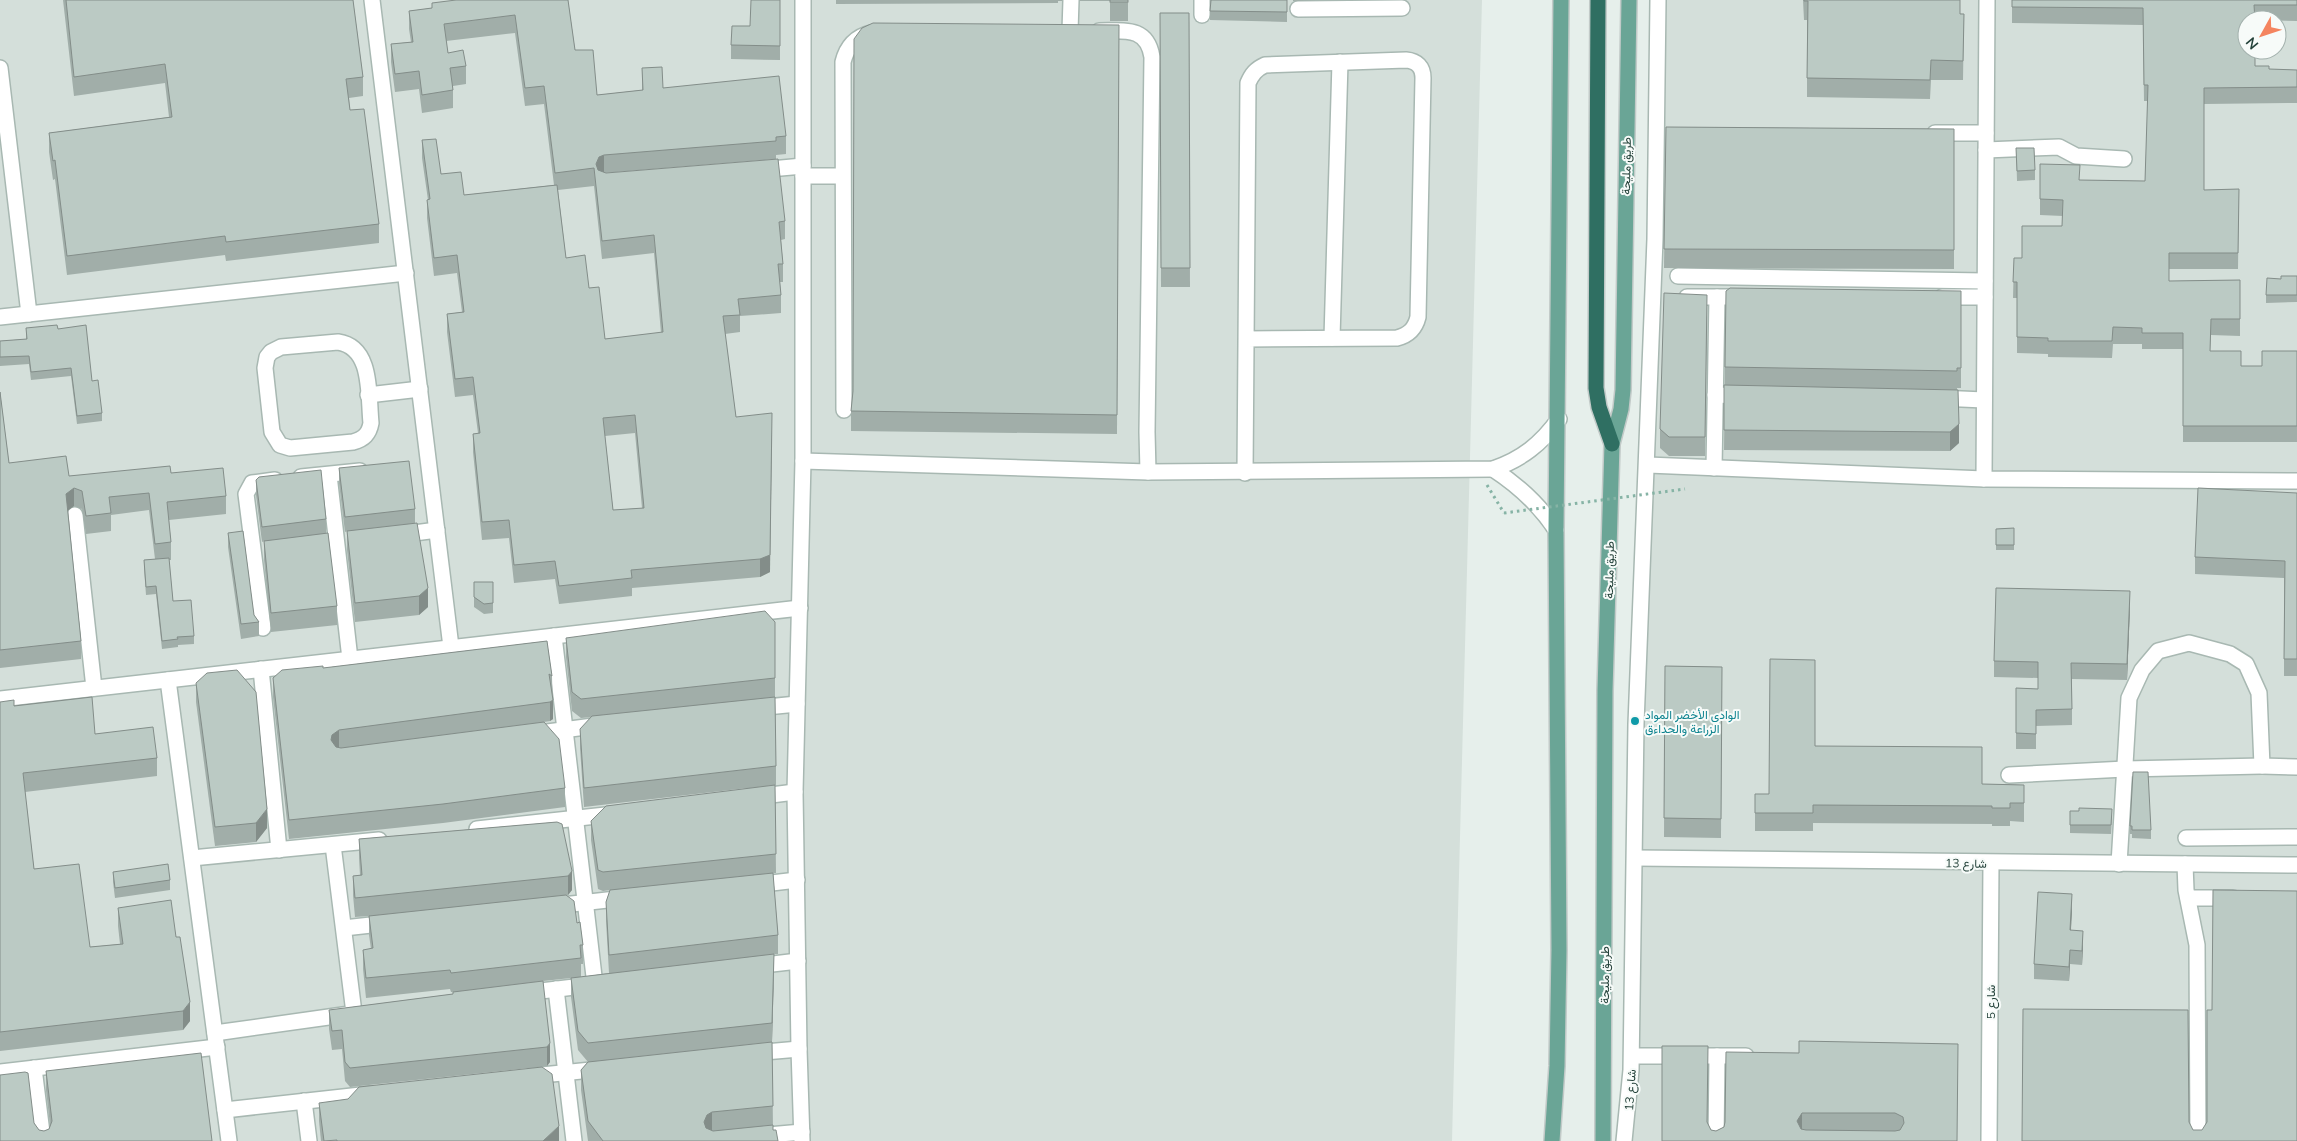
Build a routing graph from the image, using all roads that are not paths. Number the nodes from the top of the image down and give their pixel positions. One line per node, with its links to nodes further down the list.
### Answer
1 (372, 0): 24 (street)
2 (803, 0): 22 (street)
3 (1071, 0): 50 (street)
4 (1561, 0): 43 (main road)
5 (1598, 0): 44 (highway)
6 (1629, 0): 44 (main road, طريق مليحة)
7 (1658, 0): 17 (street, شارع 13)
8 (1987, 0): 16 (street)
9 (1340, 4): 10 (street); 11 (street)
10 (1402, 8)
11 (1298, 9)
12 (882, 33): 23 (street)
13 (1340, 62): 34 (street); 34 (street); 35 (street)
14 (0, 68): 32 (street)
15 (1919, 133): 16 (street)
16 (1986, 133): 19 (street)
17 (1657, 134): 18 (street); 46 (street, شارع 13)
18 (1675, 134)
19 (1986, 150): 20 (street); 26 (street)
20 (2124, 159)
21 (741, 171): 22 (street)
22 (803, 171): 23 (street); 45 (street)
23 (842, 176): 42 (street)
24 (406, 273): 32 (street); 36 (street)
25 (1678, 276): 26 (street)
26 (1985, 280): 31 (street)
27 (1669, 297): 28 (street)
28 (1717, 297): 29 (street); 38 (street)
29 (1765, 297)
30 (1930, 297): 31 (street)
31 (1985, 297): 41 (street)
32 (29, 314): 33 (street)
33 (0, 318)
34 (1332, 338): 35 (street)
35 (1246, 339): 51 (street)
36 (420, 389): 37 (street); 56 (street)
37 (368, 395): 37 (street)
38 (1715, 395): 39 (street); 47 (street)
39 (1755, 396)
40 (1922, 397): 41 (street)
41 (1984, 400): 53 (street)
42 (844, 410)
43 (1558, 419): 49 (street); 57 (main road)
44 (1612, 444): 132 (main road, طريق مليحة)
45 (803, 461): 50 (street); 64 (street)
46 (1648, 465): 47 (street); 93 (street, شارع 13)
47 (1714, 468): 53 (street)
48 (379, 469): 52 (street)
49 (1494, 469): 51 (street); 57 (street)
50 (1148, 472): 51 (street)
51 (1244, 473)
52 (330, 474): 60 (street); 63 (street)
53 (1984, 479): 54 (street)
54 (2297, 481)
55 (74, 515): 71 (street)
56 (437, 530): 58 (street); 67 (street)
57 (1556, 530): 131 (main road)
58 (382, 537)
59 (354, 540): 60 (street)
60 (336, 543): 61 (street); 68 (street)
61 (318, 545)
62 (272, 550): 63 (street)
63 (254, 552): 65 (street)
64 (800, 608): 66 (street); 73 (street)
65 (263, 628)
66 (554, 636): 67 (street); 76 (street)
67 (452, 647): 68 (street)
68 (350, 659): 69 (street)
69 (261, 669): 70 (street); 91 (street)
70 (168, 680): 71 (street); 92 (street)
71 (94, 688): 72 (street)
72 (0, 698)
73 (797, 704): 74 (street); 82 (street)
74 (739, 710)
75 (614, 724): 76 (street)
76 (565, 729): 77 (street); 85 (street)
77 (516, 736)
78 (2262, 766): 79 (street); 80 (street); 80 (street)
79 (2297, 767)
80 (2125, 769): 81 (street); 95 (street)
81 (2009, 775)
82 (795, 792): 83 (street); 98 (street)
83 (738, 799)
84 (633, 812): 85 (street)
85 (576, 819): 86 (street); 103 (street)
86 (459, 831)
87 (2186, 838): 88 (street)
88 (2297, 838)
89 (391, 839): 90 (street)
90 (332, 845): 91 (street); 106 (street)
91 (279, 850): 92 (street)
92 (192, 858): 111 (street)
93 (1635, 858): 94 (street, شارع 13); 114 (street, شارع 13)
94 (1991, 863): 95 (street, شارع 13); 135 (street, شارع 5)
95 (2120, 864): 96 (street, شارع 13)
96 (2184, 864): 97 (street, شارع 13); 101 (street)
97 (2297, 865)
98 (797, 880): 99 (street); 107 (street)
99 (739, 886)
100 (643, 896): 103 (street)
101 (2188, 898): 102 (street); 136 (street)
102 (2247, 898)
103 (586, 902): 104 (street); 109 (street)
104 (537, 908)
105 (402, 922): 106 (street)
106 (344, 928): 111 (street)
107 (798, 961): 108 (street); 112 (street)
108 (740, 968)
109 (556, 989): 110 (street); 120 (street)
110 (508, 995)
111 (216, 1040): 118 (street); 124 (street)
112 (799, 1048): 113 (street); 125 (street)
113 (740, 1054)
114 (1632, 1056): 115 (street); 133 (street, شارع 13)
115 (1717, 1056): 116 (street); 134 (street)
116 (1764, 1056)
117 (614, 1067): 120 (street)
118 (34, 1068): 119 (street); 127 (street)
119 (0, 1072)
120 (566, 1072): 121 (street); 130 (street)
121 (518, 1078)
122 (382, 1093): 123 (street)
123 (304, 1101): 124 (street); 129 (street)
124 (225, 1110): 128 (street)
125 (802, 1136): 126 (street)
126 (742, 1138)
127 (43, 1141)
128 (229, 1141)
129 (309, 1141)
130 (574, 1141)
131 (1552, 1141)
132 (1604, 1141)
133 (1624, 1141)
134 (1716, 1141)
135 (1989, 1141)
136 (2198, 1141)

